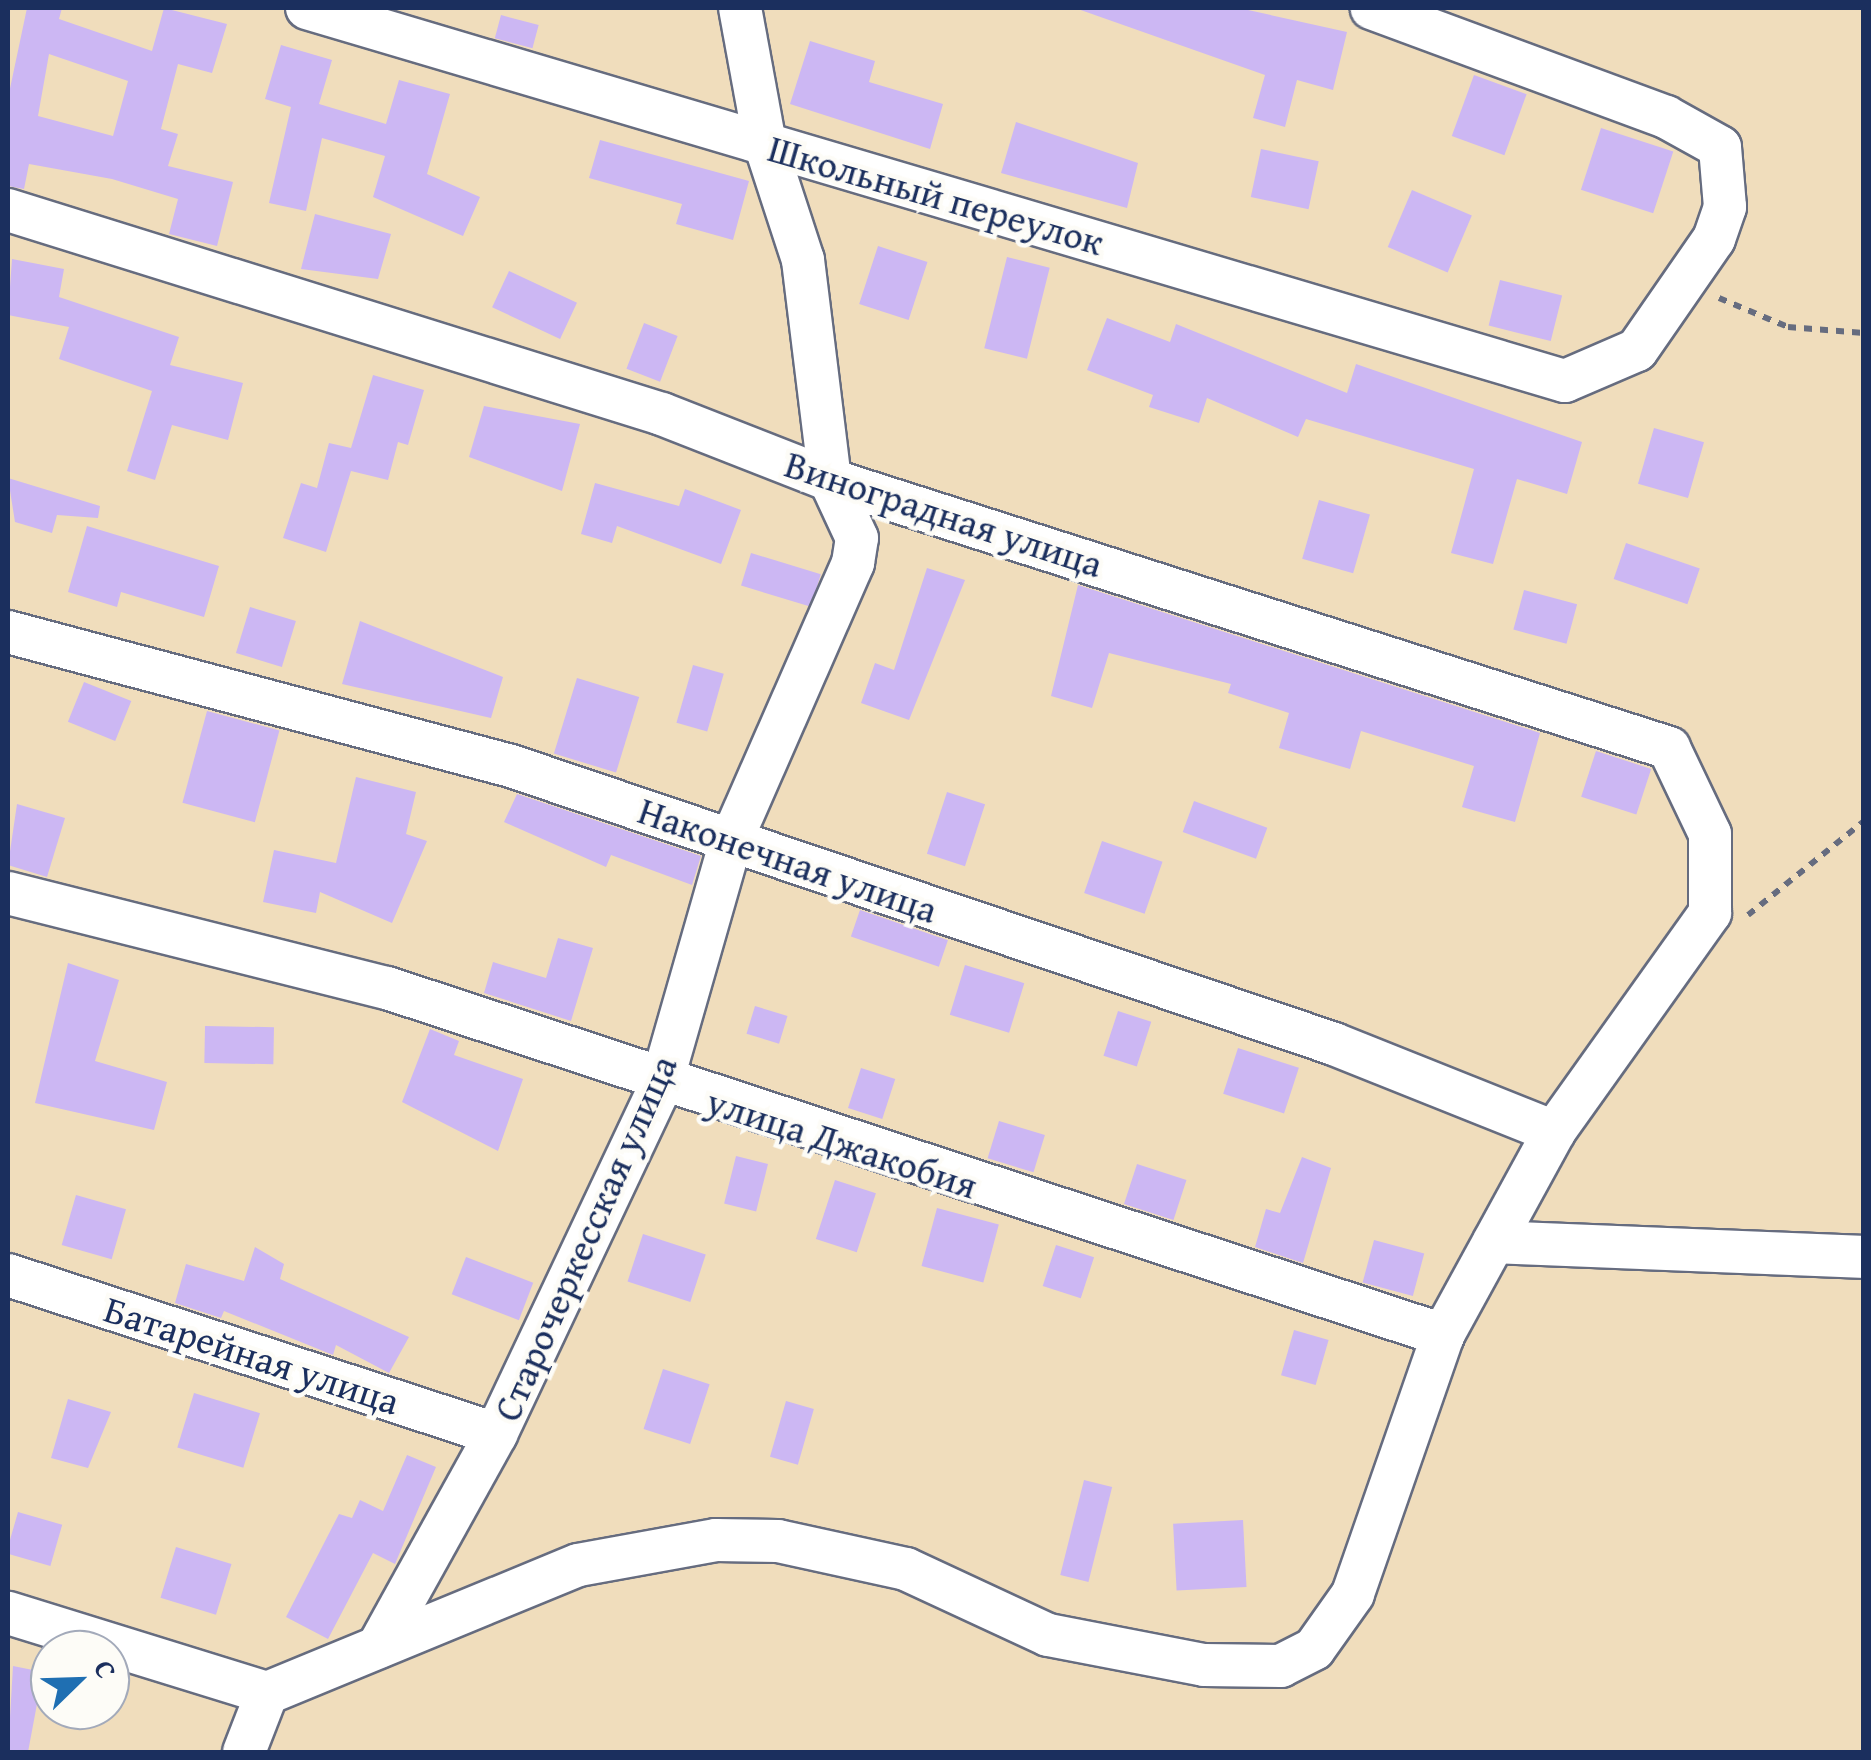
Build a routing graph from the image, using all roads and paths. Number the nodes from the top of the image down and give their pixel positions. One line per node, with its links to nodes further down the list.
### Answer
1 (306, 8): 4 (street, Школьный переулок)
2 (740, 8): 4 (street, Старочеркесская улица)
3 (1372, 8): 6 (street)
4 (765, 144): 6 (street, Школьный переулок); 8 (street, Старочеркесская улица)
5 (8, 210): 8 (street, Виноградная улица)
6 (1689, 287): 7 (path)
7 (1864, 333)
8 (830, 480): 11 (street, Старочеркесская улица); 13 (street, Виноградная улица)
9 (8, 632): 11 (street, Наконечная улица)
10 (1864, 822): 13 (path)
11 (731, 841): 14 (street, Старочеркесская улица); 15 (street, Наконечная улица)
12 (8, 893): 14 (street, улица Джакобия)
13 (1682, 954): 15 (street, Виноградная улица)
14 (661, 1085): 19 (street, улица Джакобия); 20 (street, Старочеркесская улица)
15 (1554, 1132): 16 (street, Виноградная улица)
16 (1494, 1242): 17 (street); 19 (street, Виноградная улица)
17 (1864, 1257)
18 (8, 1275): 20 (street, Батарейная улица)
19 (1443, 1335): 22 (street, Виноградная улица)
20 (496, 1434): 22 (street, Старочеркесская улица)
21 (8, 1613): 23 (street)
22 (378, 1647): 23 (street)
23 (267, 1693): 24 (street)
24 (244, 1752)

